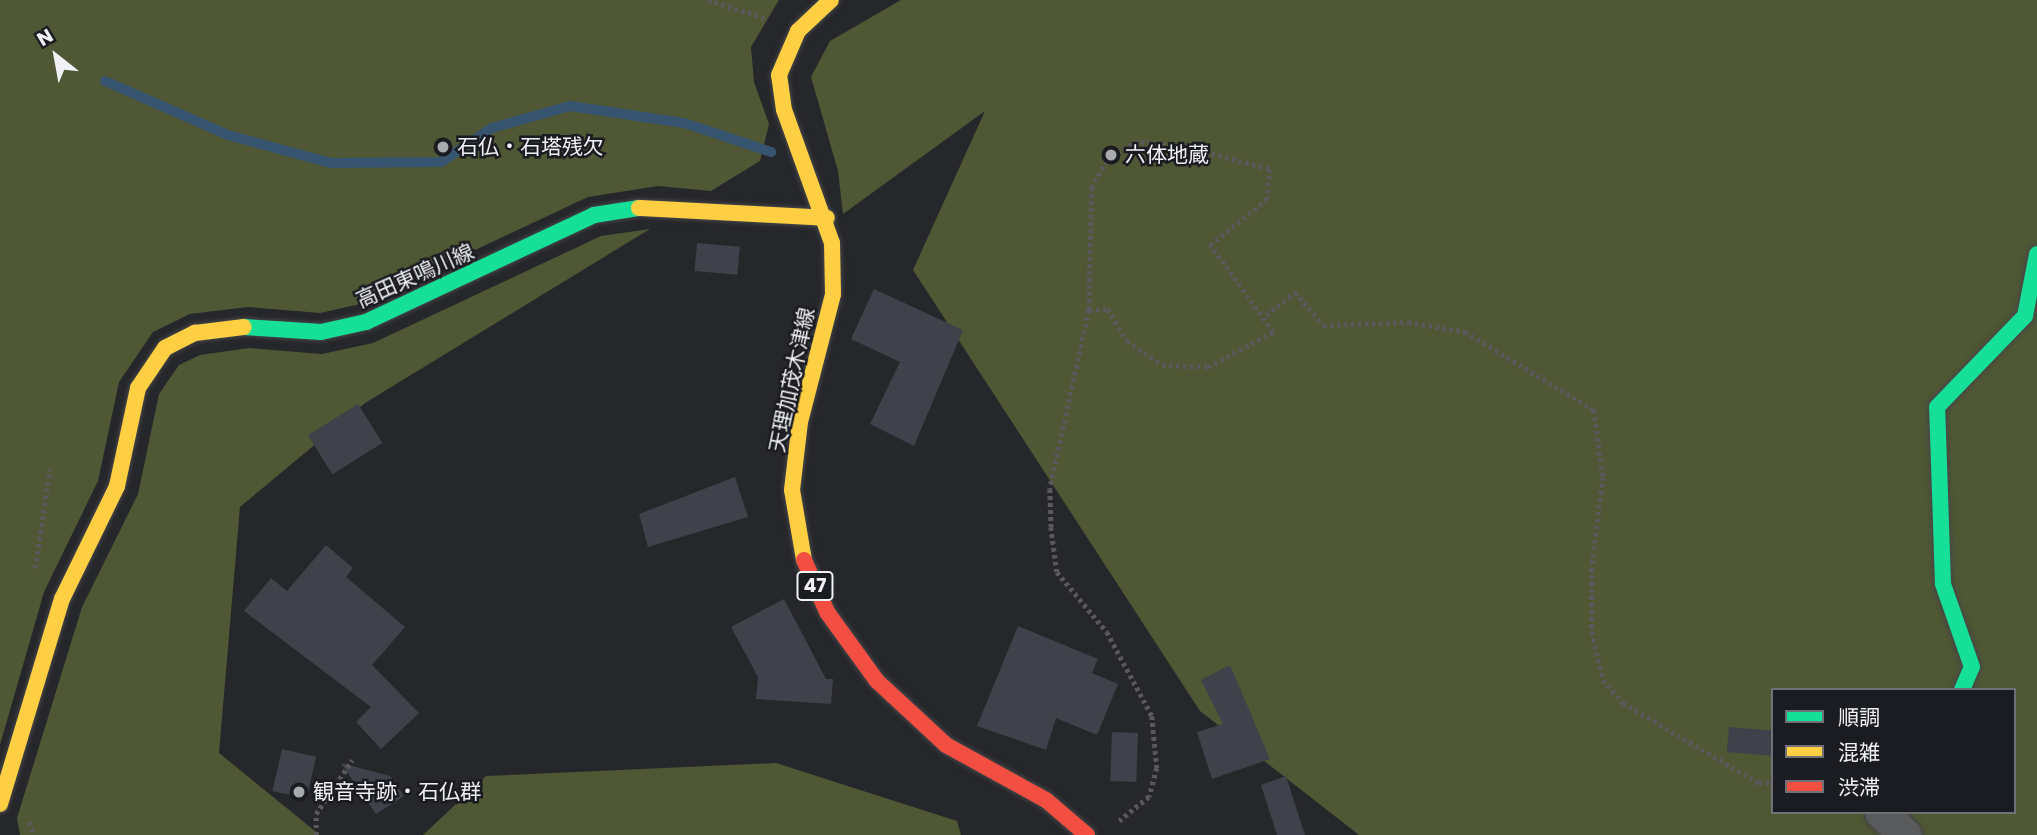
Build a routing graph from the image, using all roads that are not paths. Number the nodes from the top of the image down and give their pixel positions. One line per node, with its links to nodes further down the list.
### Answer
1 (831, 0): 2 (main road, 天理加茂木津線 / 47)
2 (827, 218): 5 (main road, 高田東鳴川線); 7 (main road, 天理加茂木津線 / 47)
3 (2037, 254): 4 (main road)
4 (1963, 688)
5 (0, 804)
6 (1883, 814): 8 (street)
7 (1086, 834)
8 (1905, 835)

